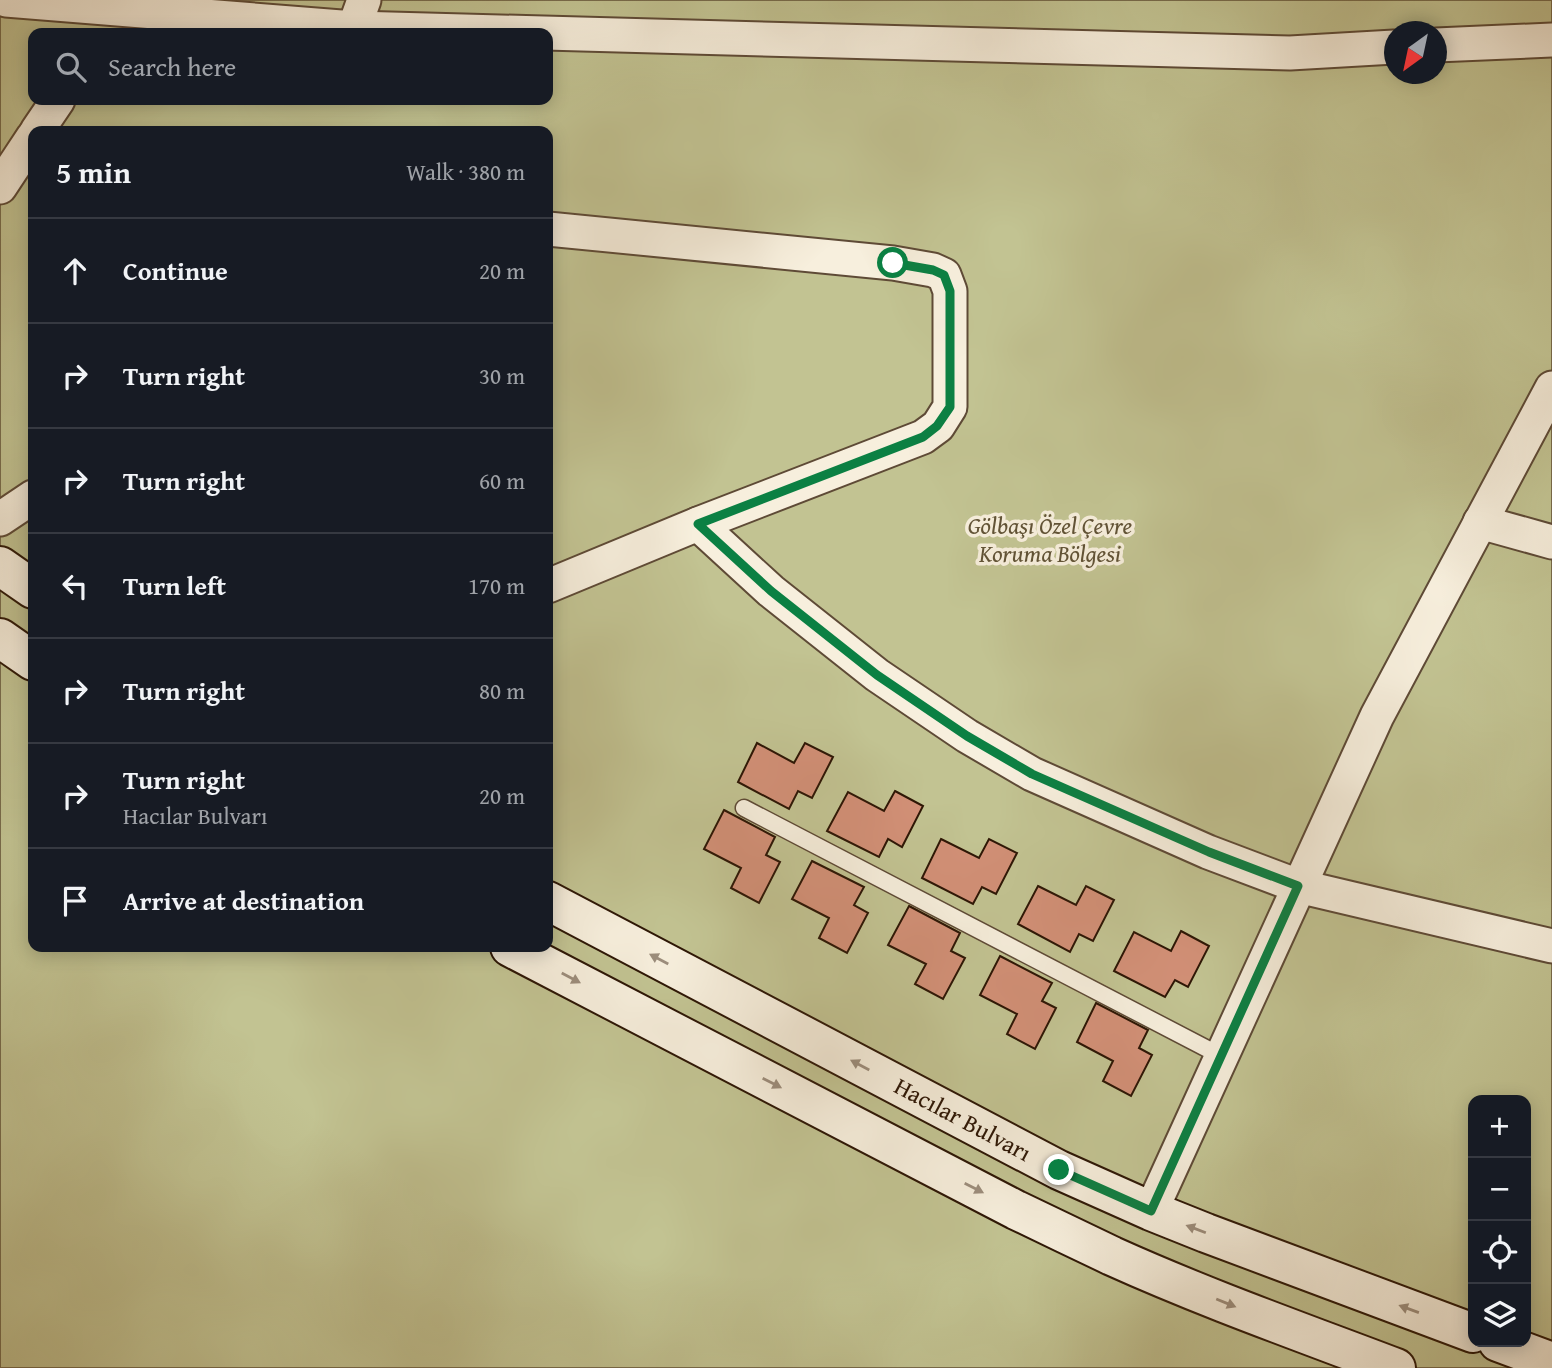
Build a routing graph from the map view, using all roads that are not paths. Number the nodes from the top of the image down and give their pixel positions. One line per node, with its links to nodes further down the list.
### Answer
1 (6, 0): 3 (street)
2 (359, 14): 3 (street); 6 (street)
3 (100, 20)
4 (1552, 40): 5 (street)
5 (1447, 45)
6 (1384, 48)
7 (55, 105): 8 (street)
8 (40, 126)
9 (28, 145): 10 (street)
10 (0, 187)
11 (553, 229): 16 (street)
12 (1552, 388): 15 (street)
13 (28, 500): 14 (street)
14 (0, 519)
15 (1480, 522): 17 (street); 24 (street)
16 (698, 524): 19 (street); 24 (street)
17 (1552, 542)
18 (0, 566): 20 (main road)
19 (553, 584)
20 (28, 586)
21 (0, 638): 22 (main road)
22 (28, 658)
23 (744, 808): 28 (lane)
24 (1298, 886): 26 (street); 28 (street)
25 (553, 904): 29 (main road, Hacılar Bulvarı, one-way to 25)
26 (1552, 946)
27 (520, 952): 33 (main road, one-way to 33)
28 (1221, 1056): 29 (street)
29 (1151, 1211): 30 (main road, Hacılar Bulvarı, one-way to 29)
30 (1468, 1331)
31 (1512, 1347): 32 (main road)
32 (1552, 1362)
33 (1396, 1368)

